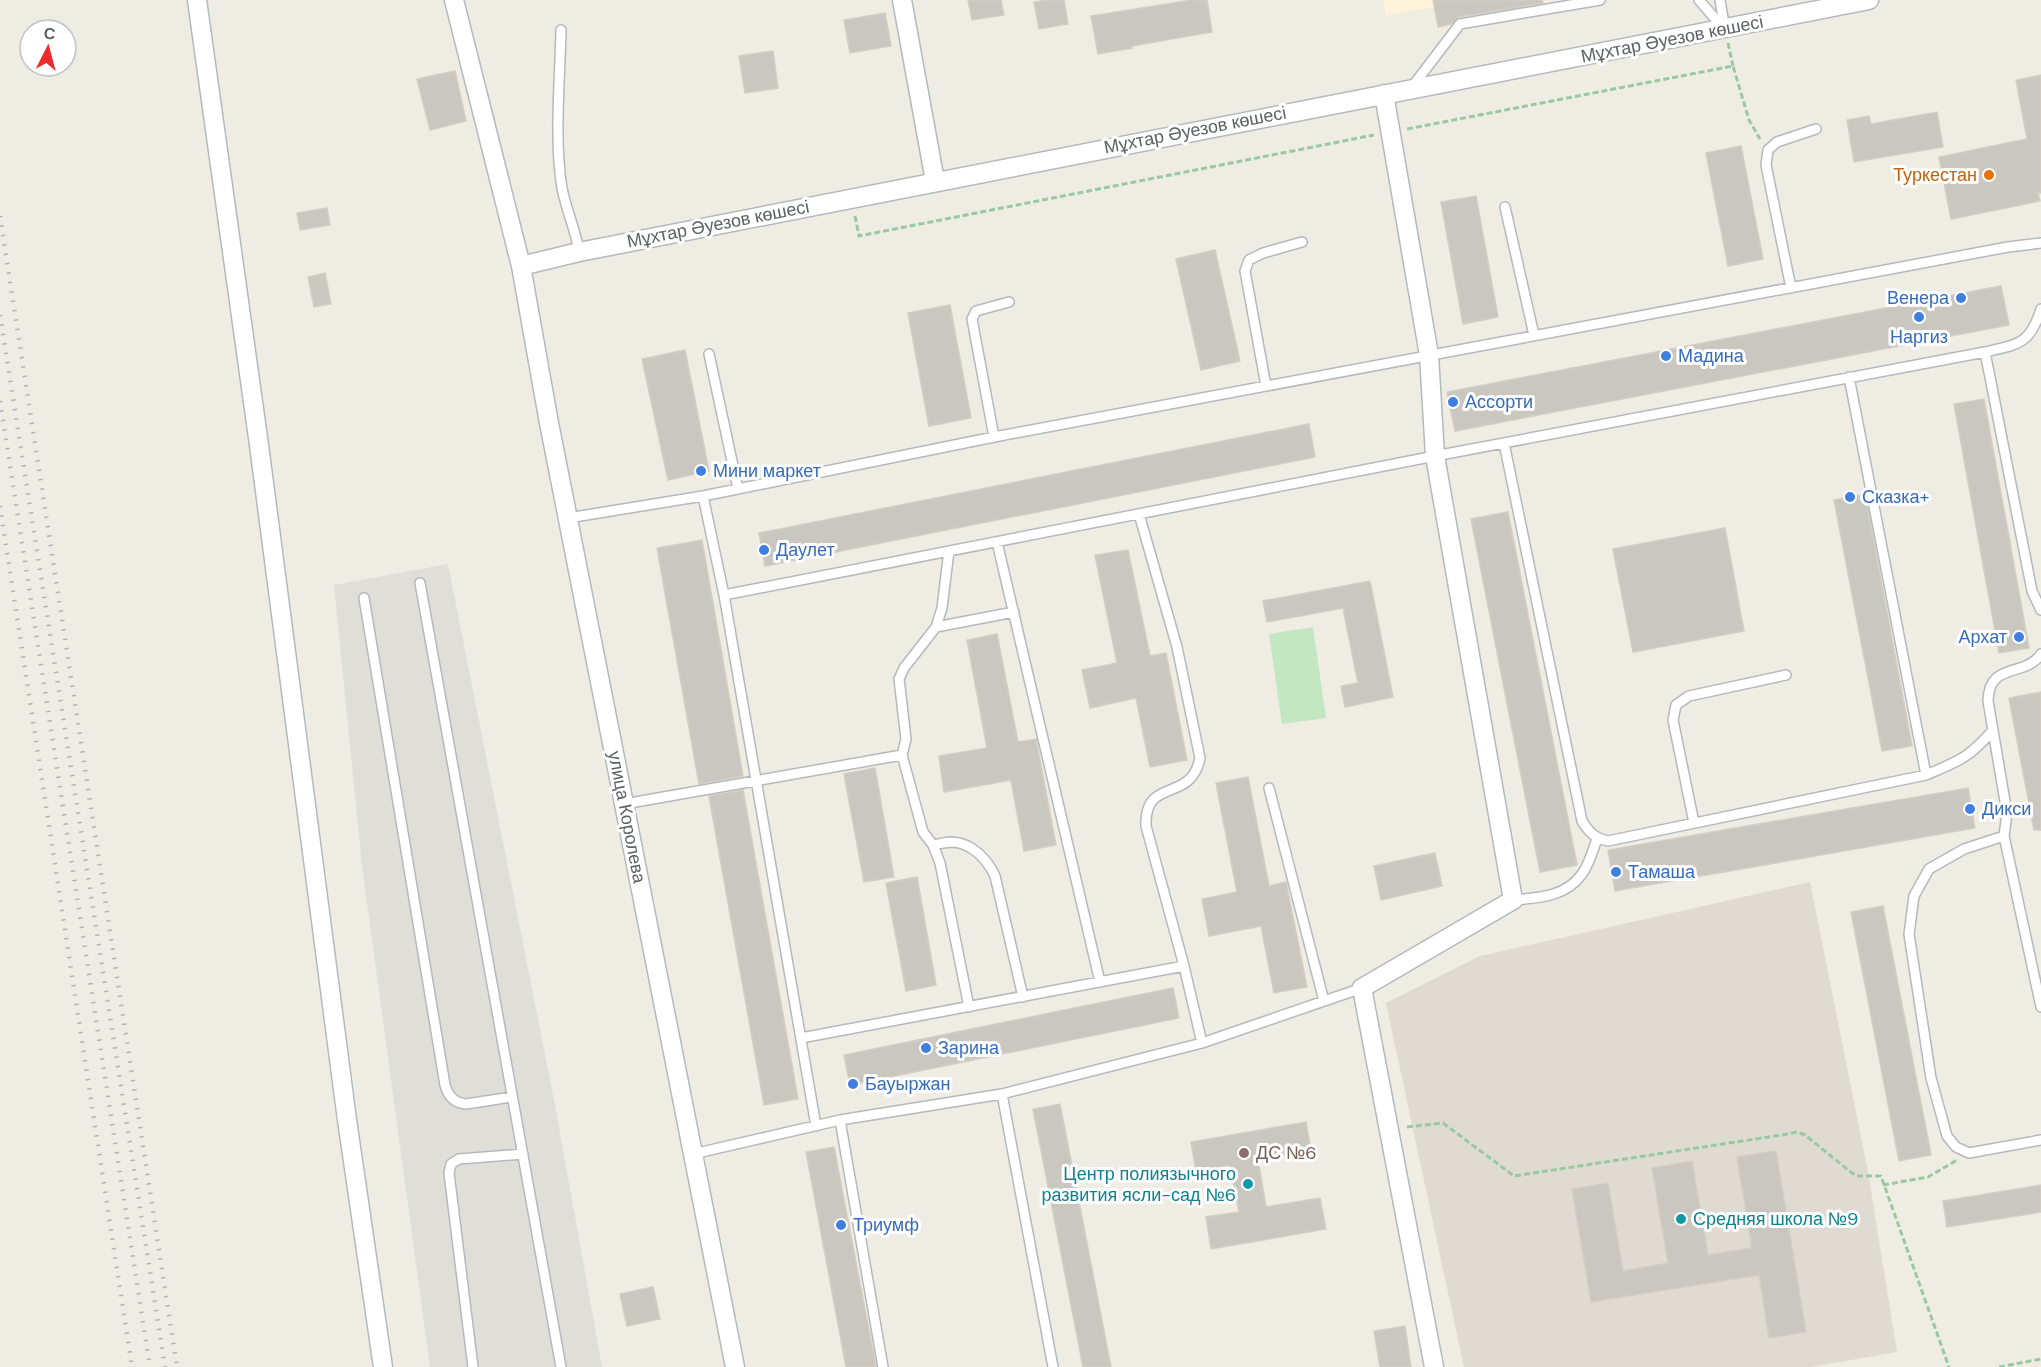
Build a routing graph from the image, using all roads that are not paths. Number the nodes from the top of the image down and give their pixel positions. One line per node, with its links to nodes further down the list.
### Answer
1 (196, 0): 72 (street)
2 (454, 0): 18 (street, улица Королева)
3 (902, 0): 13 (street)
4 (1600, 0): 10 (lane)
5 (1699, 0): 9 (lane)
6 (1720, 0): 9 (lane)
7 (1869, 0): 9 (street, Мұхтар Әуезов көшесі)
8 (561, 30): 17 (lane)
9 (1725, 30): 10 (street, Мұхтар Әуезов көшесі)
10 (1410, 89): 11 (street, Мұхтар Әуезов көшесі)
11 (1384, 94): 13 (street, Мұхтар Әуезов көшесі); 25 (street)
12 (1816, 129): 19 (lane)
13 (935, 181): 17 (street, Мұхтар Әуезов көшесі)
14 (1504, 207): 22 (lane)
15 (1302, 242): 27 (lane)
16 (2041, 243): 19 (lane)
17 (579, 252): 18 (street, Мұхтар Әуезов көшесі)
18 (521, 266): 34 (street, улица Королева)
19 (1791, 288): 22 (lane)
20 (1009, 302): 28 (lane)
21 (2041, 309): 23 (lane)
22 (1534, 335): 25 (lane)
23 (1985, 352): 26 (lane); 40 (lane)
24 (709, 354): 31 (lane)
25 (1428, 355): 27 (lane); 30 (street)
26 (1849, 377): 29 (lane); 47 (lane)
27 (1266, 386): 28 (lane)
28 (994, 437): 31 (lane)
29 (1504, 443): 30 (lane); 53 (lane)
30 (1435, 456): 33 (lane); 55 (street)
31 (738, 489): 32 (lane)
32 (703, 496): 34 (lane); 38 (lane)
33 (1139, 514): 35 (lane); 56 (lane)
34 (568, 518): 50 (street, улица Королева)
35 (997, 542): 36 (lane); 41 (lane)
36 (949, 551): 38 (lane); 42 (lane)
37 (420, 583): 66 (lane)
38 (724, 595): 48 (lane)
39 (364, 598): 66 (lane)
40 (2041, 610)
41 (1014, 612): 42 (lane); 57 (lane)
42 (936, 627): 46 (lane)
43 (2041, 654): 45 (lane)
44 (1786, 675): 51 (lane)
45 (1993, 730): 47 (lane); 52 (lane)
46 (902, 755): 48 (lane); 54 (lane)
47 (1926, 775): 51 (lane)
48 (756, 779): 50 (lane); 63 (lane)
49 (1269, 788): 60 (lane)
50 (624, 804): 71 (street, улица Королева)
51 (1694, 823): 53 (lane)
52 (2004, 836): 62 (lane); 69 (lane)
53 (1597, 839): 55 (lane)
54 (933, 845): 59 (lane); 61 (lane)
55 (1513, 900): 58 (street)
56 (1184, 966): 57 (lane); 64 (lane)
57 (1100, 982): 59 (lane)
58 (1362, 988): 60 (lane); 78 (street)
59 (1023, 997): 61 (lane)
60 (1324, 1001): 64 (lane)
61 (969, 1007): 63 (lane)
62 (2041, 1007)
63 (801, 1038): 68 (lane)
64 (1202, 1043): 65 (lane)
65 (1002, 1094): 67 (lane); 77 (lane)
66 (512, 1096): 70 (lane)
67 (840, 1120): 68 (lane); 76 (lane)
68 (816, 1126): 71 (lane)
69 (2041, 1140)
70 (523, 1154): 73 (lane); 74 (lane)
71 (693, 1154): 75 (street, улица Королева)
72 (383, 1367)
73 (473, 1367)
74 (561, 1367)
75 (735, 1367)
76 (883, 1367)
77 (1053, 1367)
78 (1434, 1367)

